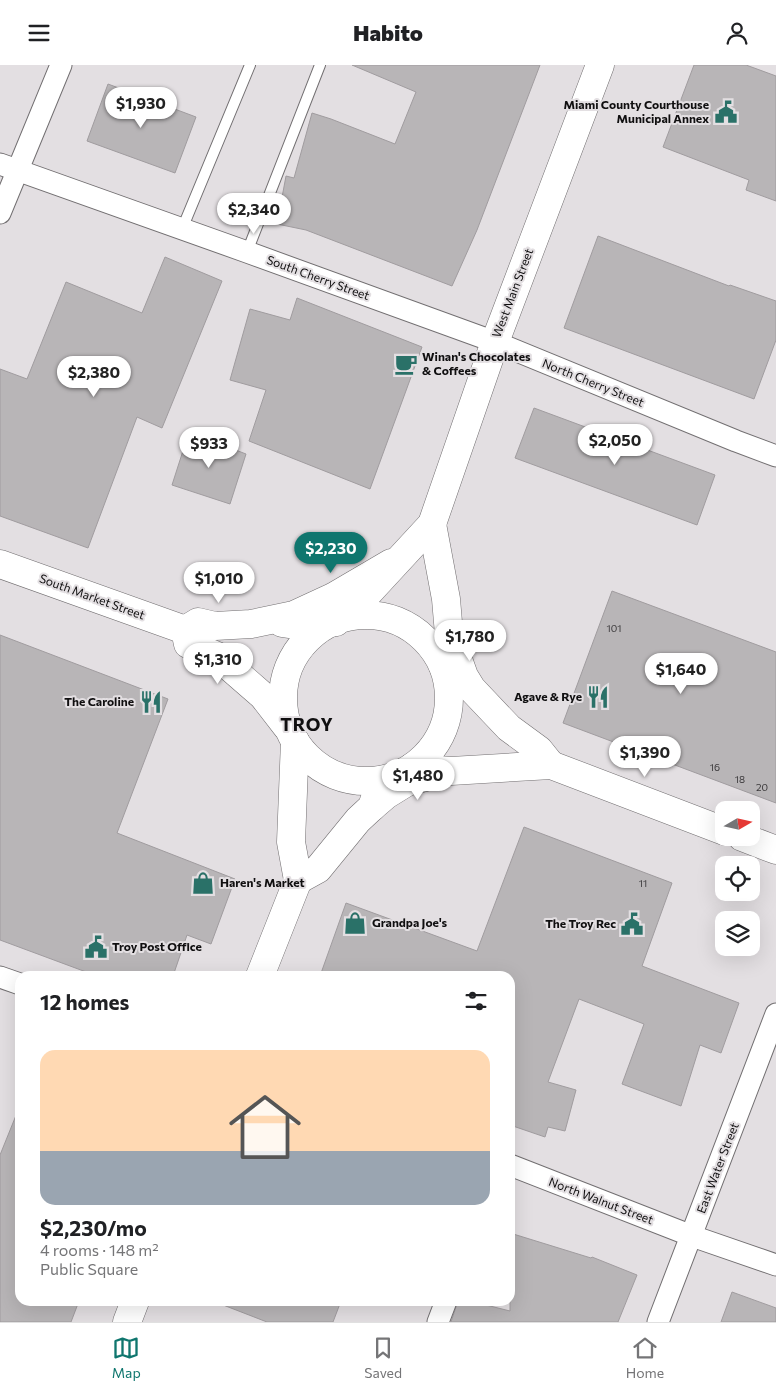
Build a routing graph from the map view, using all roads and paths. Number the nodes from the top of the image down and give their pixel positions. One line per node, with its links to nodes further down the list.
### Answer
1 (61, 65): 5 (street)
2 (250, 65): 7 (lane)
3 (320, 65): 8 (lane)
4 (600, 65): 9 (main road, West Main Street)
5 (8, 167): 6 (street); 7 (street, South Cherry Street)
6 (0, 213)
7 (182, 229): 8 (street, South Cherry Street)
8 (247, 252): 9 (street, South Cherry Street)
9 (495, 342): 10 (street, North Cherry Street); 11 (main road, West Main Street)
10 (776, 456)
11 (432, 524): 12 (main road); 17 (main road)
12 (402, 557): 14 (main road); 15 (main road)
13 (0, 564): 16 (main road, South Market Street)
14 (342, 619): 15 (main road); 18 (main road); 20 (main road)
15 (271, 621): 16 (main road)
16 (185, 630): 20 (main road)
17 (449, 634): 18 (main road); 19 (main road)
18 (444, 669): 19 (main road); 22 (main road)
19 (472, 689): 21 (main road)
20 (291, 734): 24 (main road); 29 (main road)
21 (551, 765): 23 (main road); 26 (main road)
22 (411, 768): 23 (main road); 24 (main road)
23 (451, 771): 25 (main road)
24 (381, 780): 25 (main road)
25 (372, 807): 29 (main road)
26 (715, 828)
27 (760, 844): 28 (main road)
28 (776, 851)
29 (298, 880): 30 (main road)
30 (262, 971)
31 (0, 977): 32 (street)
32 (15, 982)
33 (776, 1014): 35 (street, East Water Street)
34 (515, 1167): 35 (street, North Walnut Street)
35 (692, 1236): 36 (street, North Walnut Street); 41 (street, East Water Street)
36 (776, 1265)
37 (133, 1306): 39 (main road)
38 (444, 1306): 40 (street)
39 (127, 1322)
40 (438, 1322)
41 (658, 1322)

